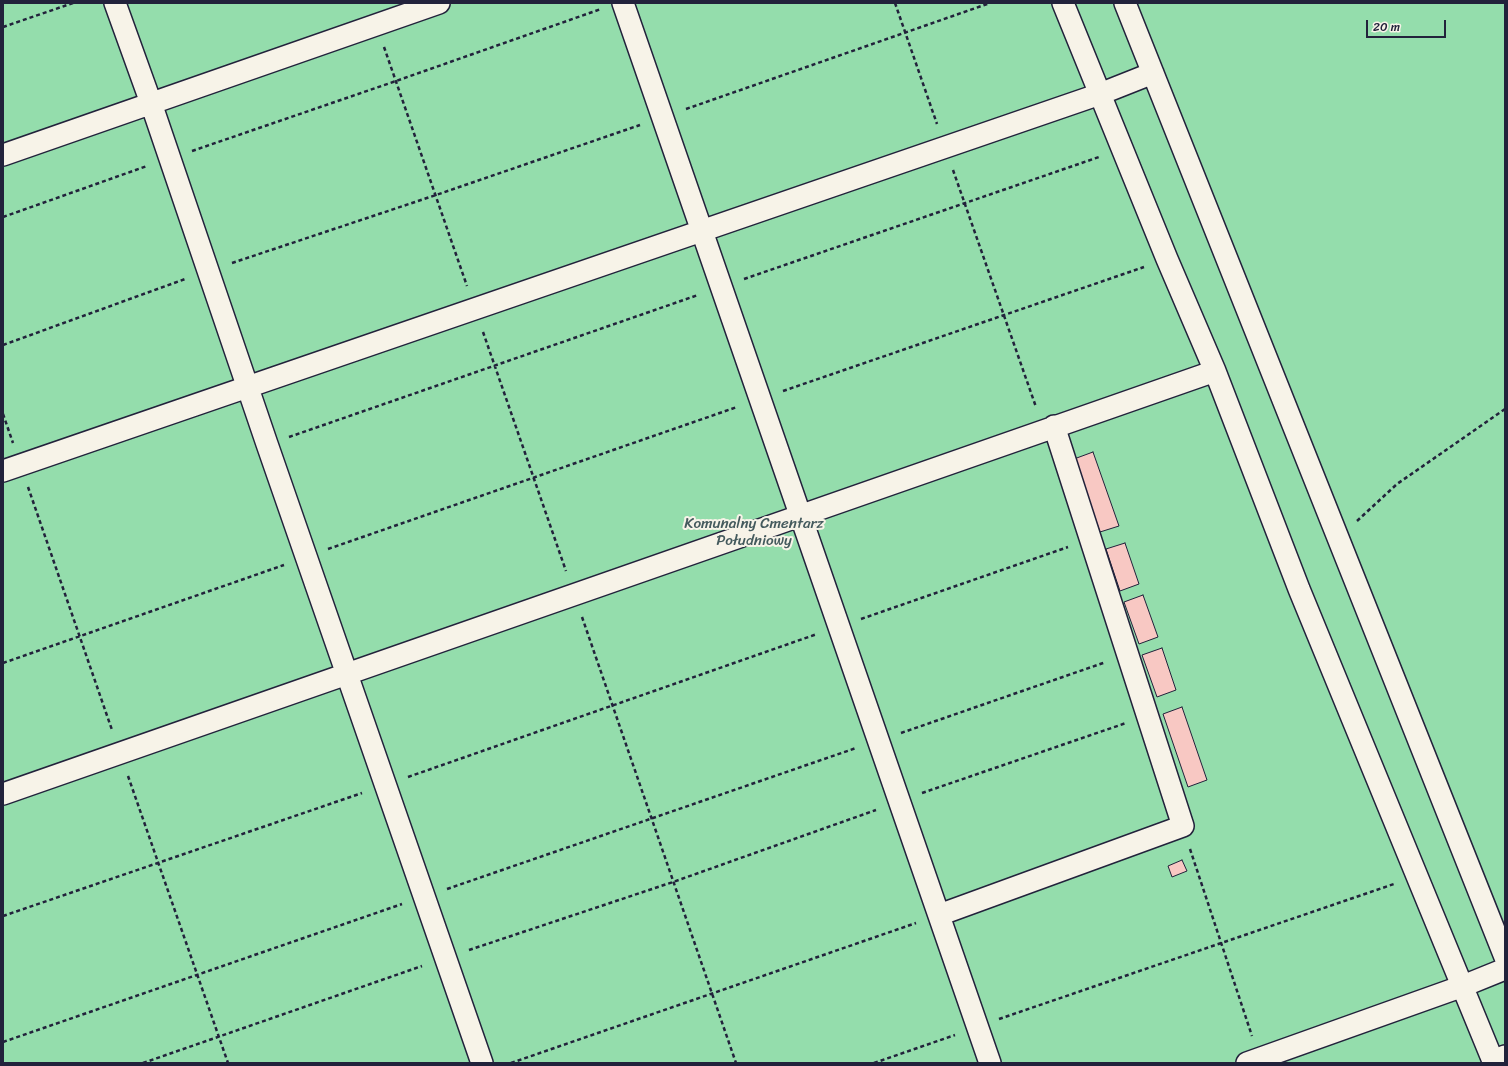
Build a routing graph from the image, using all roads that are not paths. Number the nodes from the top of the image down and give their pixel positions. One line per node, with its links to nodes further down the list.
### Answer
1 (115, 3): 8 (street)
2 (439, 3): 8 (street)
3 (1063, 3): 7 (street)
4 (1125, 3): 6 (street)
5 (613, 6): 10 (street)
6 (1153, 72): 7 (street); 19 (street)
7 (1100, 94): 10 (street); 11 (street)
8 (151, 103): 9 (street); 12 (street)
9 (3, 155)
10 (701, 231): 12 (street); 15 (street)
11 (1215, 371): 13 (street); 21 (street)
12 (247, 387): 14 (street); 16 (street)
13 (1049, 428): 15 (street); 18 (street)
14 (3, 471)
15 (800, 515): 16 (street); 18 (street)
16 (348, 674): 17 (street); 24 (street)
17 (3, 794)
18 (939, 915): 25 (street)
19 (1505, 956)
20 (1505, 969): 21 (street)
21 (1463, 986): 22 (street); 23 (street)
22 (1505, 1056)
23 (1253, 1061)
24 (482, 1063)
25 (990, 1063)

